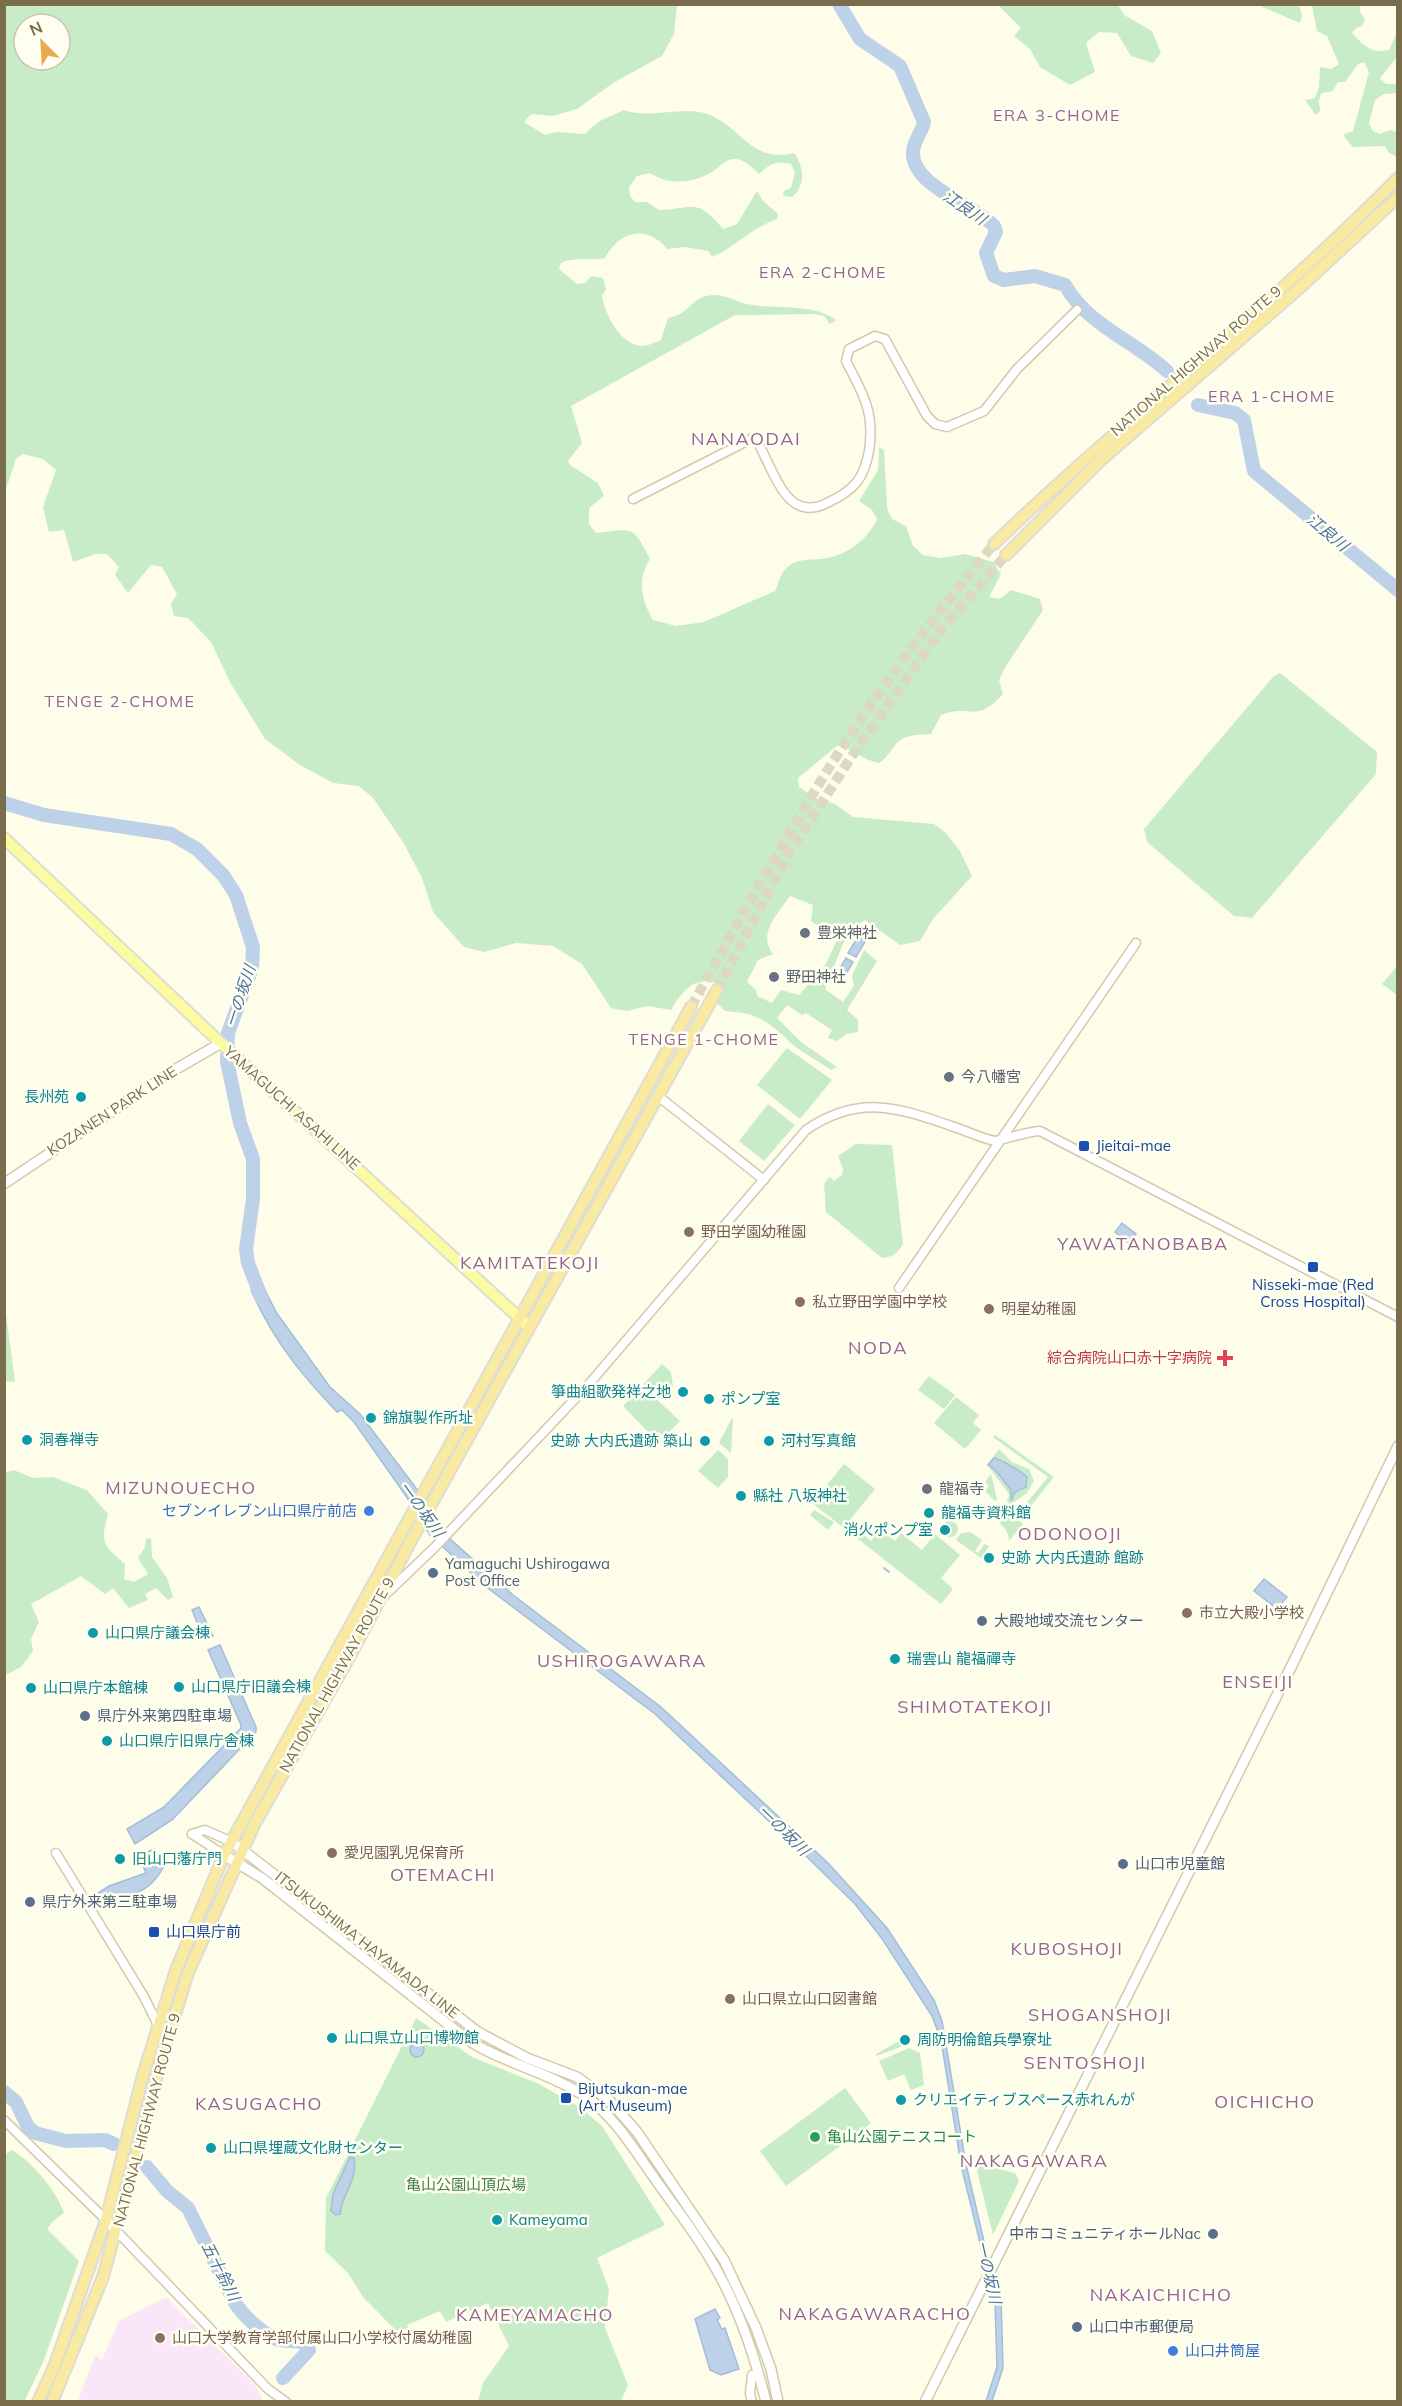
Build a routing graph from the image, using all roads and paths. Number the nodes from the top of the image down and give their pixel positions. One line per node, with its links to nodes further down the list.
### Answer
1 (1398, 178): 5 (highway, NATIONAL HIGHWAY ROUTE 9)
2 (1398, 197): 6 (highway, NATIONAL HIGHWAY ROUTE 9)
3 (1077, 310): 4 (street)
4 (633, 499)
5 (994, 544)
6 (1006, 555)
7 (4, 838): 11 (main road, YAMAGUCHI ASAHI LINE)
8 (1136, 943): 13 (street)
9 (717, 990): 12 (highway, NATIONAL HIGHWAY ROUTE 9)
10 (691, 1007): 17 (highway, NATIONAL HIGHWAY ROUTE 9)
11 (221, 1043): 15 (main road, KOZANEN PARK LINE); 17 (main road, YAMAGUCHI ASAHI LINE)
12 (658, 1096): 14 (street); 19 (highway, NATIONAL HIGHWAY ROUTE 9)
13 (998, 1142): 14 (street); 16 (street); 18 (street)
14 (764, 1180): 21 (street)
15 (5, 1183)
16 (899, 1288)
17 (519, 1317): 19 (main road, YAMAGUCHI ASAHI LINE); 22 (highway, NATIONAL HIGHWAY ROUTE 9)
18 (1398, 1317)
19 (529, 1327): 21 (highway, NATIONAL HIGHWAY ROUTE 9)
20 (1398, 1446): 38 (main road)
21 (375, 1605): 23 (highway, NATIONAL HIGHWAY ROUTE 9)
22 (231, 1842): 23 (main road, ITSUKUSHIMA HAYAMADA LINE); 25 (highway, NATIONAL HIGHWAY ROUTE 9); 25 (street)
23 (244, 1850): 26 (highway, NATIONAL HIGHWAY ROUTE 9); 37 (main road, ITSUKUSHIMA HAYAMADA LINE)
24 (56, 1853): 27 (street)
25 (224, 1855): 26 (main road, ITSUKUSHIMA HAYAMADA LINE); 27 (highway, NATIONAL HIGHWAY ROUTE 9)
26 (238, 1863): 30 (highway, NATIONAL HIGHWAY ROUTE 9); 36 (main road, ITSUKUSHIMA HAYAMADA LINE)
27 (158, 2025): 29 (highway, NATIONAL HIGHWAY ROUTE 9)
28 (4, 2121): 29 (street)
29 (106, 2220): 30 (street); 32 (highway, NATIONAL HIGHWAY ROUTE 9)
30 (116, 2231): 33 (highway, NATIONAL HIGHWAY ROUTE 9); 34 (street)
31 (752, 2375): 35 (street)
32 (38, 2402)
33 (52, 2402)
34 (286, 2402)
35 (752, 2402)
36 (766, 2402)
37 (778, 2402)
38 (925, 2402)

